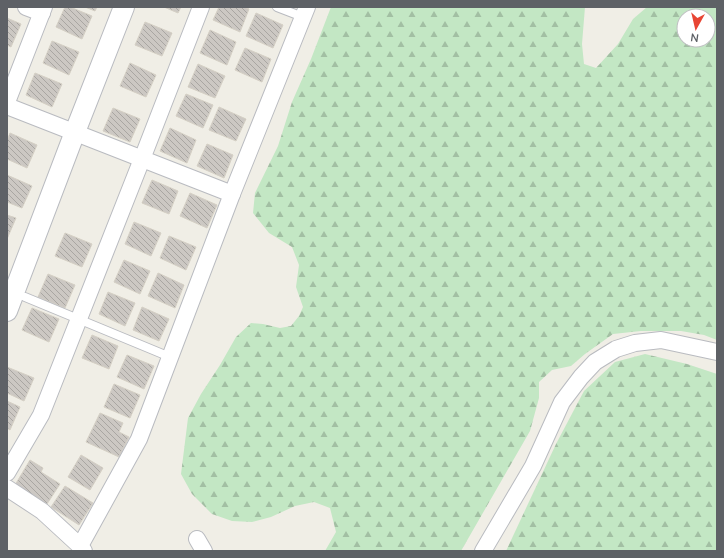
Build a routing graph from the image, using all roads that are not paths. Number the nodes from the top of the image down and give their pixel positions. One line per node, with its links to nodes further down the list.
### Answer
1 (26, 7): 5 (street)
2 (124, 7): 9 (street)
3 (201, 7): 10 (street)
4 (277, 7): 6 (lane)
5 (43, 10): 7 (street)
6 (305, 12): 11 (street)
7 (7, 102)
8 (7, 106): 9 (street)
9 (75, 132): 10 (street); 13 (street)
10 (142, 159): 11 (street); 14 (street)
11 (232, 194): 16 (street)
12 (25, 297): 14 (lane)
13 (7, 311)
14 (79, 319): 16 (lane); 17 (street)
15 (717, 352): 20 (street)
16 (170, 357): 19 (street)
17 (7, 473)
18 (7, 488): 19 (street)
19 (82, 549)
20 (483, 551)

